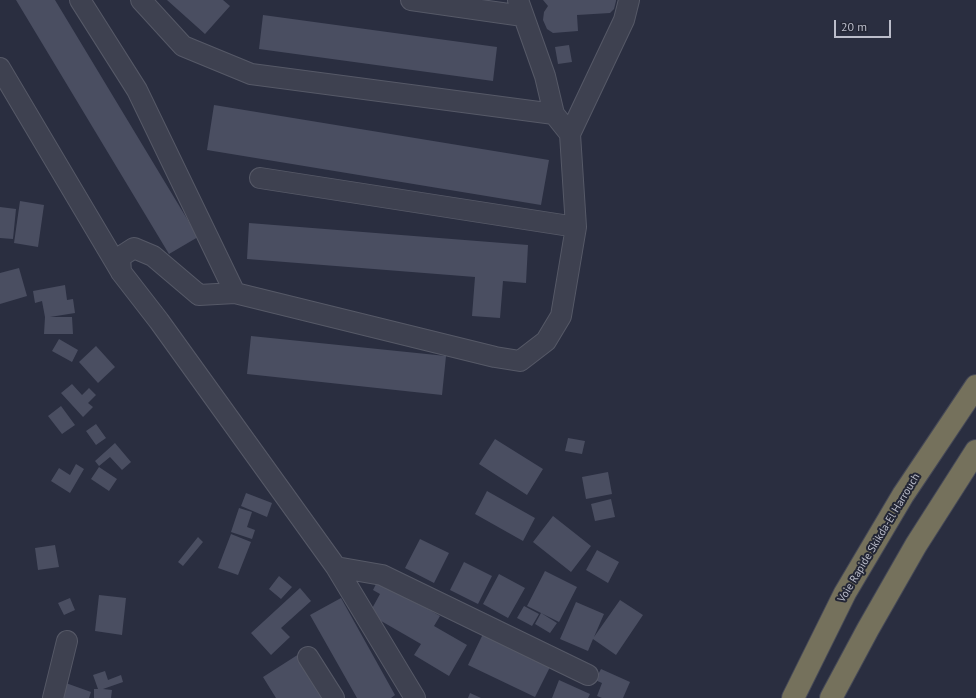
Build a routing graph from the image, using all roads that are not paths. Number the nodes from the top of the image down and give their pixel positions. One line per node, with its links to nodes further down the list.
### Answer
1 (80, 0): 12 (street)
2 (141, 0): 7 (street)
3 (411, 0): 5 (street)
4 (629, 0): 8 (street)
5 (520, 8): 7 (street)
6 (0, 68): 11 (street)
7 (554, 114): 8 (street)
8 (570, 134): 10 (street)
9 (260, 178): 10 (street)
10 (576, 226): 12 (street)
11 (121, 272): 12 (street); 15 (street)
12 (235, 293)
13 (976, 386): 22 (highway, Voie Rapide Skikda-El Harrouch)
14 (976, 451): 23 (highway)
15 (336, 567): 18 (street); 21 (street)
16 (67, 641): 19 (street)
17 (308, 657): 20 (street)
18 (588, 675)
19 (53, 698)
20 (334, 698)
21 (415, 698)
22 (793, 698)
23 (831, 698)

